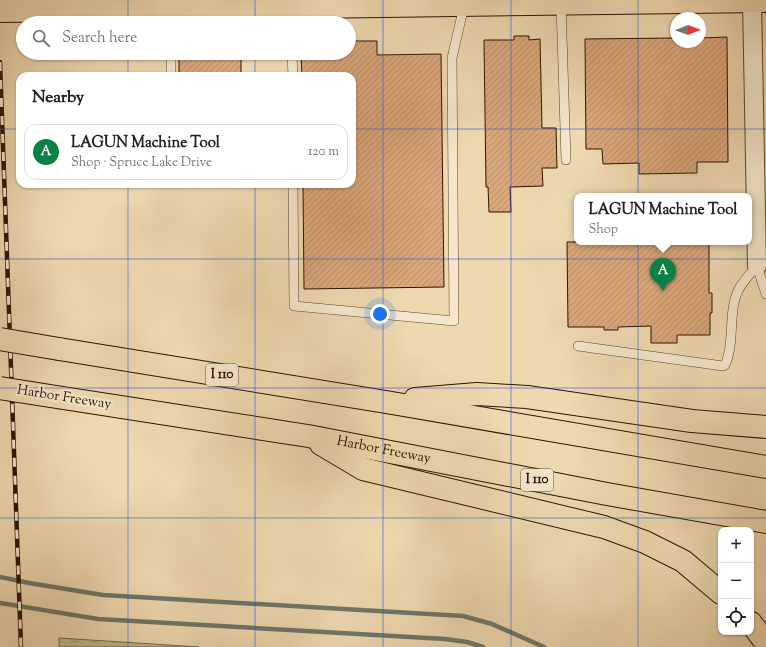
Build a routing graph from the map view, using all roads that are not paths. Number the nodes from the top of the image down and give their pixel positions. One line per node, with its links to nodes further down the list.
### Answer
1 (757, 1): 3 (main road); 14 (street)
2 (488, 3): 3 (main road); 4 (main road)
3 (562, 4): 12 (lane)
4 (464, 6): 6 (main road); 13 (lane)
5 (0, 11): 7 (main road)
6 (292, 15): 7 (main road)
7 (170, 16)
8 (170, 60): 10 (lane)
9 (292, 60): 11 (lane)
10 (171, 72)
11 (293, 72)
12 (566, 160)
13 (293, 188)
14 (762, 233): 15 (street)
15 (757, 266): 16 (lane); 18 (lane)
16 (766, 294)
17 (0, 339): 20 (main road, I 110, bridge)
18 (578, 346)
19 (0, 388): 22 (main road, Harbor Freeway / I 110, bridge)
20 (386, 402): 21 (main road); 23 (main road, I 110)
21 (766, 427)
22 (308, 436): 24 (main road, Harbor Freeway / I 110); 25 (main road)
23 (766, 467)
24 (766, 522)
25 (718, 590)
26 (754, 627): 27 (main road)
27 (766, 643)

